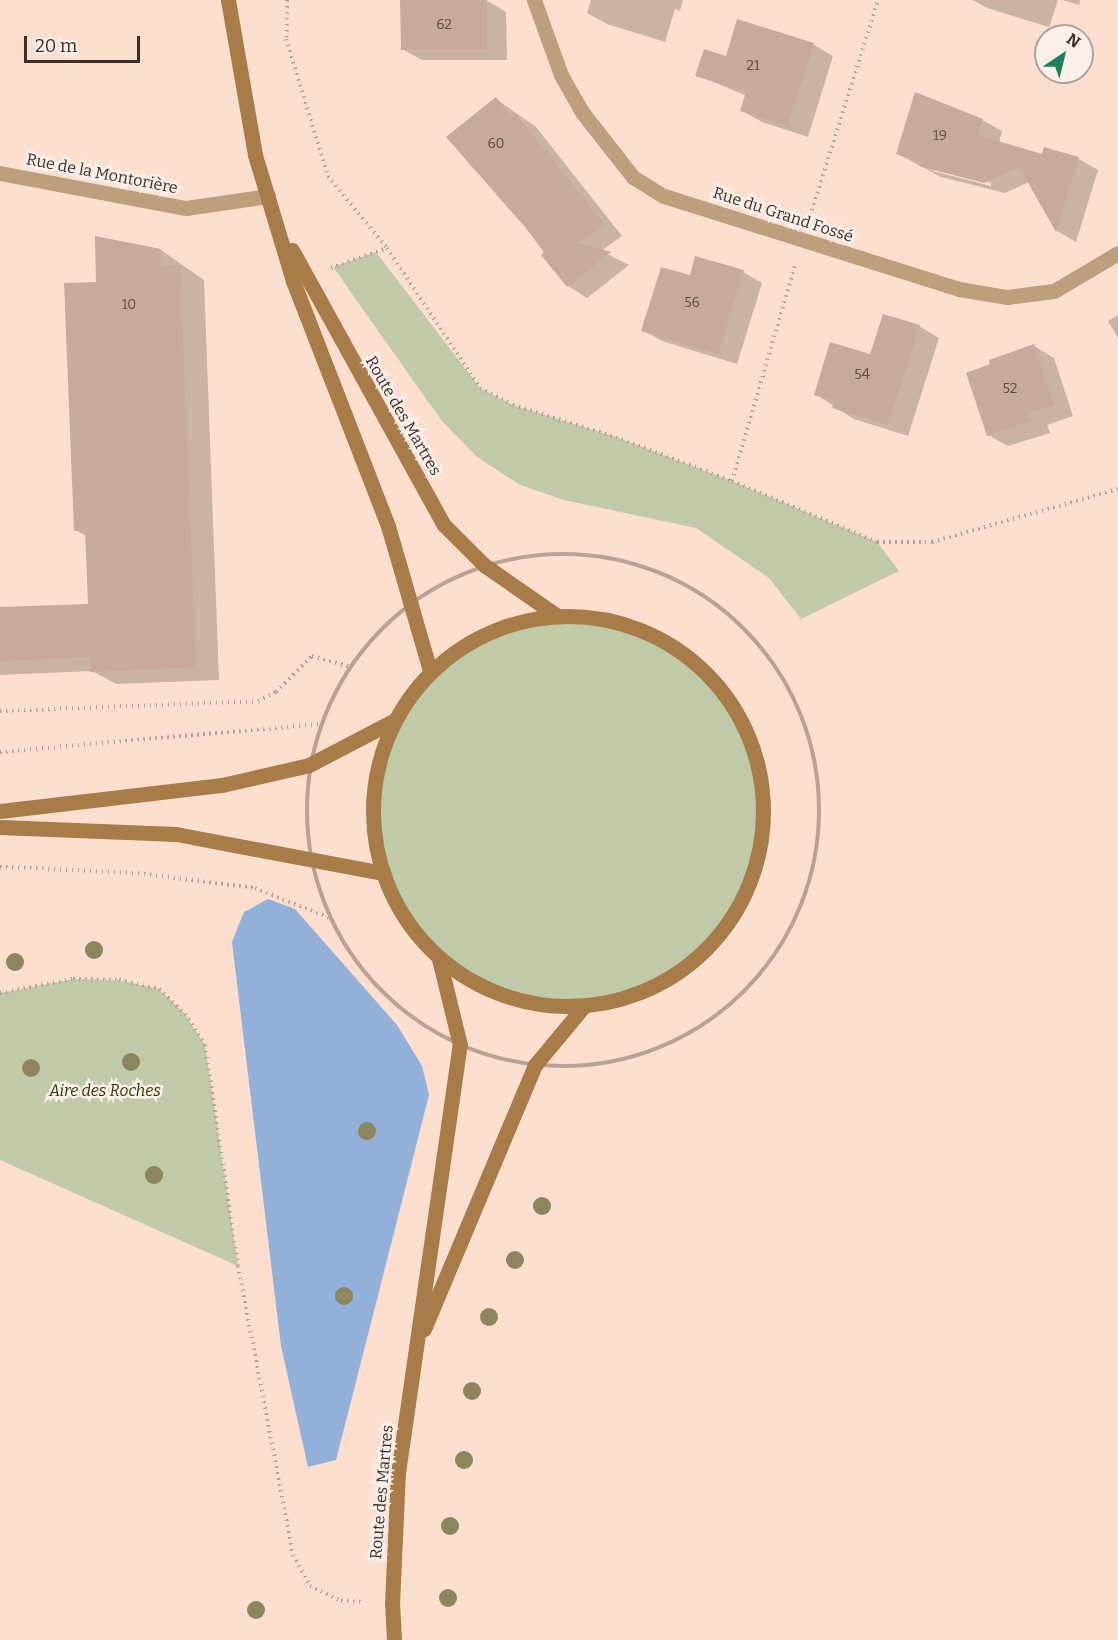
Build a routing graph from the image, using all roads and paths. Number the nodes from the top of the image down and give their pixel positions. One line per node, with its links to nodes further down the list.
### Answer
1 (228, 0): 5 (main road, Route des Martres)
2 (288, 0): 7 (path)
3 (534, 0): 6 (street, Rue du Grand Fossé)
4 (0, 173): 5 (street, Rue de la Montorière)
5 (268, 196): 8 (main road, Route des Martres); 9 (main road, Route des Martres)
6 (1118, 253)
7 (1118, 489)
8 (484, 565): 9 (path); 10 (main road, Route des Martres); 28 (path)
9 (409, 604): 11 (path); 12 (main road, Route des Martres)
10 (556, 615): 12 (main road); 26 (main road)
11 (350, 667): 13 (path); 15 (path)
12 (430, 671): 14 (main road)
13 (0, 711)
14 (393, 721): 17 (main road); 22 (main road)
15 (320, 724): 16 (path); 17 (path)
16 (0, 752)
17 (309, 765): 18 (main road); 20 (path)
18 (0, 811)
19 (0, 827): 20 (main road)
20 (310, 858): 22 (main road); 23 (path)
21 (0, 867): 23 (path)
22 (382, 873): 24 (main road)
23 (330, 918): 27 (path)
24 (440, 959): 26 (main road); 27 (main road)
25 (0, 993): 30 (path)
26 (584, 1006): 28 (main road)
27 (460, 1045): 28 (path); 29 (main road)
28 (535, 1065): 29 (main road)
29 (416, 1348): 30 (main road, Route des Martres)
30 (392, 1604): 31 (main road, Route des Martres)
31 (394, 1640)

